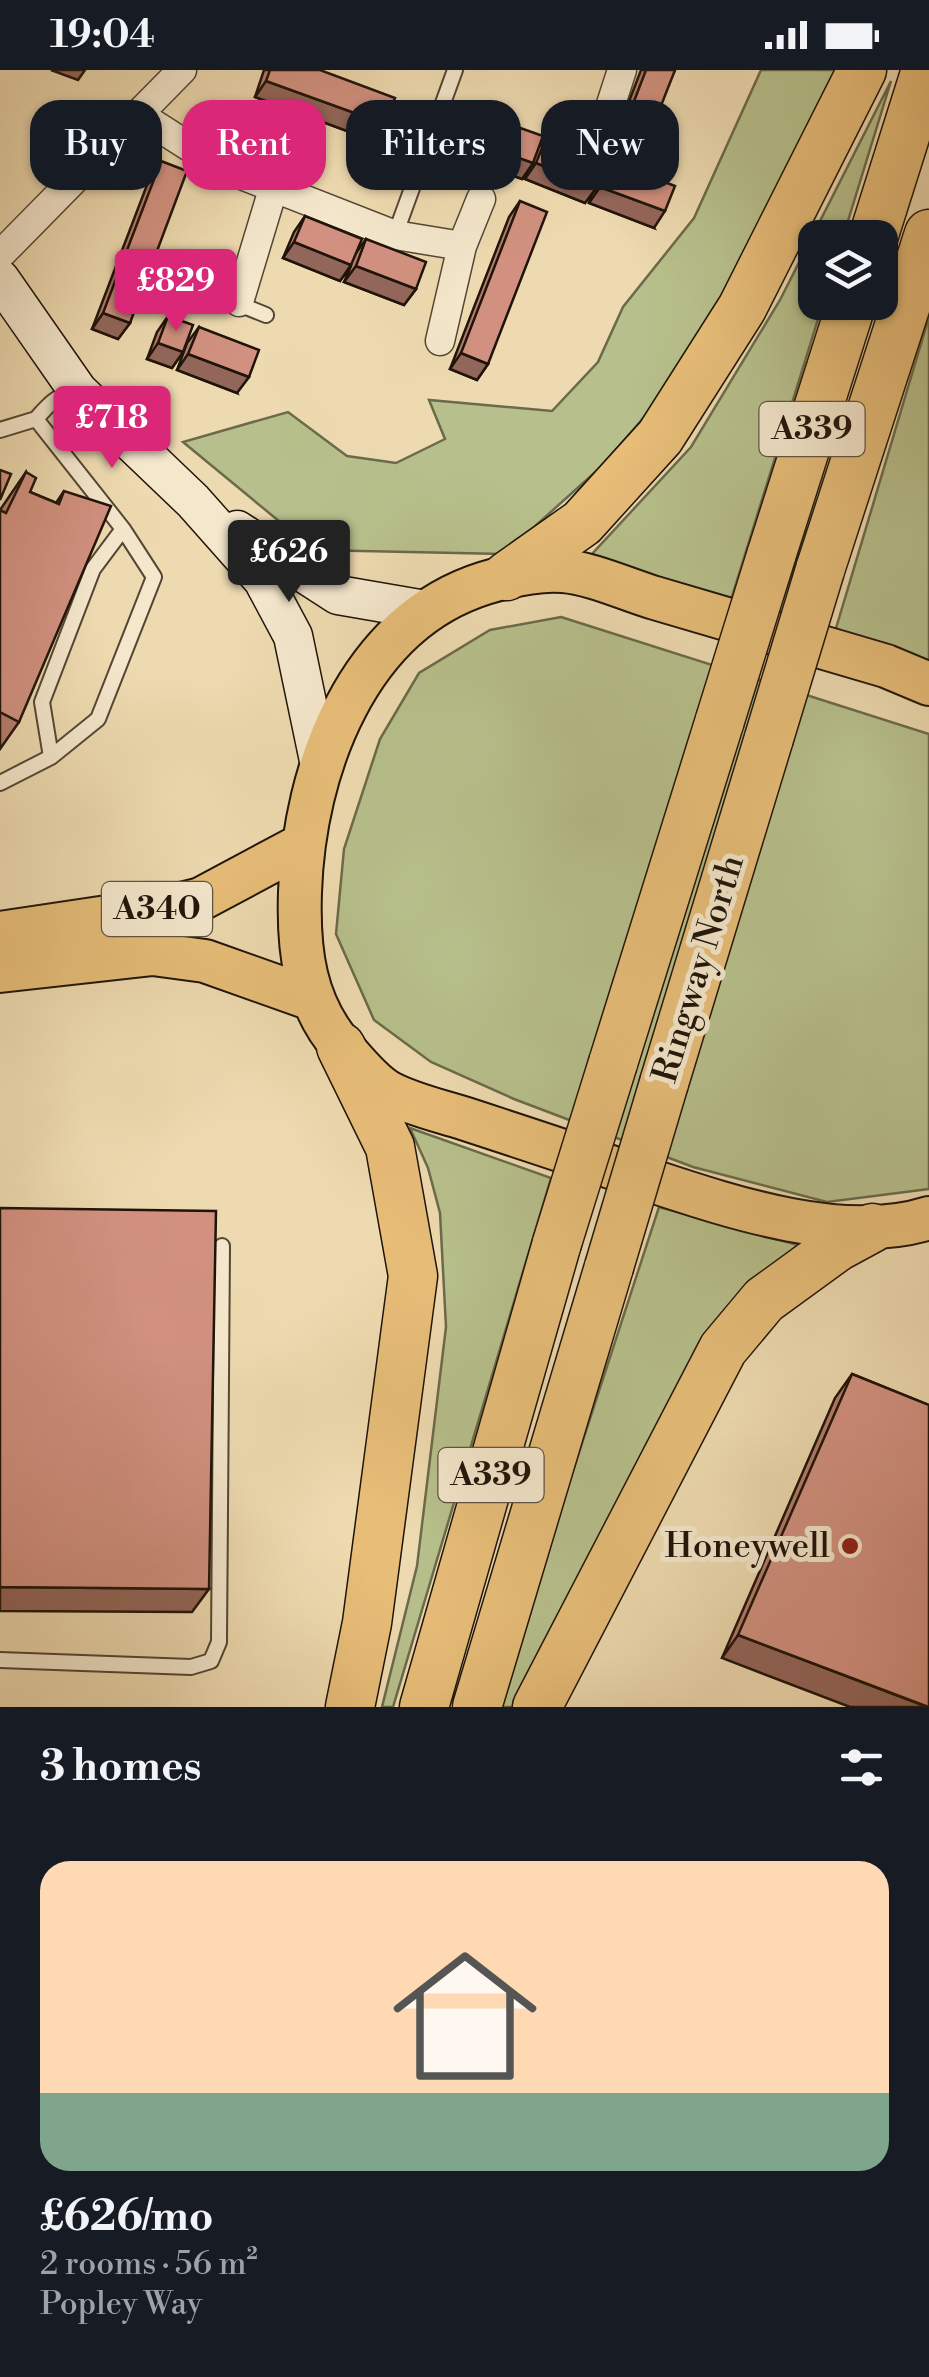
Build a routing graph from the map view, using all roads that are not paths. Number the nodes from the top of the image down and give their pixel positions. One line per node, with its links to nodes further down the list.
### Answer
1 (182, 70): 6 (street)
2 (455, 70): 13 (lane)
3 (622, 70): 7 (street)
4 (862, 70): 28 (highway)
5 (926, 70): 12 (highway)
6 (152, 100)
7 (612, 100)
8 (64, 190): 16 (street)
9 (273, 190): 19 (street)
10 (284, 190): 13 (street)
11 (481, 198): 15 (street)
12 (879, 220)
13 (396, 234): 15 (street)
14 (929, 234): 45 (highway, Ringway North / A339, bridge)
15 (462, 246): 22 (street)
16 (0, 255)
17 (0, 279): 23 (street)
18 (187, 284): 19 (lane)
19 (239, 302): 20 (lane)
20 (266, 315)
21 (846, 320): 44 (highway, Ringway North / A339, bridge)
22 (440, 341)
23 (78, 391): 24 (lane); 26 (street)
24 (36, 419): 25 (lane); 27 (lane)
25 (0, 430)
26 (193, 501): 29 (street); 32 (street)
27 (123, 529): 31 (lane); 31 (lane)
28 (507, 576): 29 (main road); 30 (main road)
29 (425, 610): 32 (main road)
30 (929, 684)
31 (51, 757): 33 (lane)
32 (320, 770): 34 (main road)
33 (0, 784)
34 (302, 845): 35 (main road, A340); 37 (main road)
35 (0, 933)
36 (0, 971): 37 (main road, A340)
37 (312, 999): 38 (main road)
38 (342, 1047): 40 (main road); 43 (highway)
39 (929, 1218): 40 (main road)
40 (872, 1228): 46 (highway)
41 (222, 1246): 42 (lane)
42 (0, 1660)
43 (350, 1707)
44 (424, 1707)
45 (477, 1707)
46 (537, 1707)

